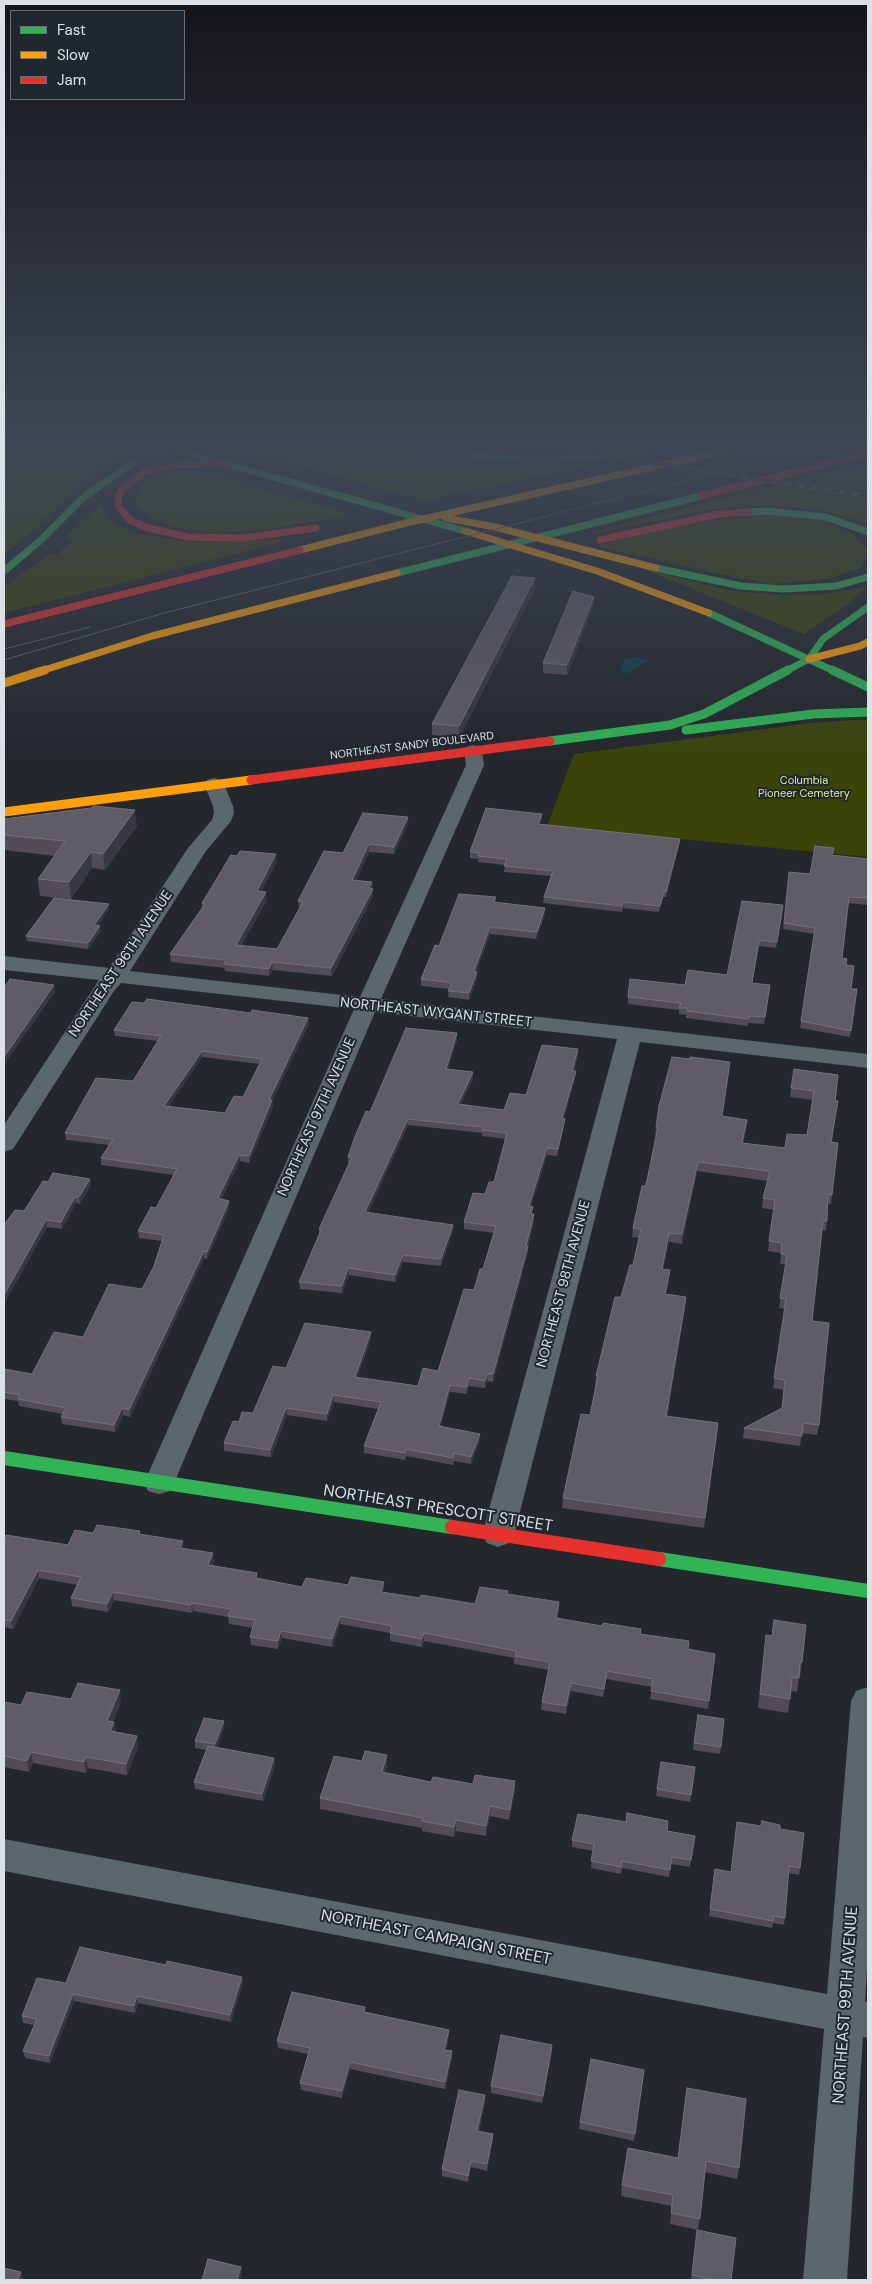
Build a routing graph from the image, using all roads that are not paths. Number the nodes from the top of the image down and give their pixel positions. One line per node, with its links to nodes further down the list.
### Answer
1 (21, 557): 8 (main road)
2 (272, 557): 11 (main road)
3 (458, 557): 15 (main road)
4 (533, 557): 7 (main road)
5 (552, 557): 14 (main road)
6 (613, 557): 9 (main road)
7 (523, 559)
8 (4, 571)
9 (868, 577)
10 (868, 607): 14 (main road)
11 (4, 624)
12 (868, 642): 14 (main road)
13 (172, 643): 15 (main road)
14 (809, 659): 17 (main road); 19 (main road, NORTHEAST SANDY BOULEVARD)
15 (58, 666): 16 (main road)
16 (4, 682)
17 (868, 687)
18 (868, 712): 19 (main road)
19 (650, 728): 20 (main road, NORTHEAST SANDY BOULEVARD)
20 (473, 751): 21 (main road, NORTHEAST SANDY BOULEVARD); 25 (street, NORTHEAST 97TH AVENUE)
21 (214, 784): 22 (main road, NORTHEAST SANDY BOULEVARD); 24 (street, NORTHEAST 96TH AVENUE)
22 (4, 812)
23 (4, 963): 24 (street, NORTHEAST WYGANT STREET)
24 (116, 975): 25 (street, NORTHEAST WYGANT STREET); 28 (street, NORTHEAST 96TH AVENUE)
25 (367, 1005): 26 (street, NORTHEAST WYGANT STREET); 30 (street, NORTHEAST 97TH AVENUE)
26 (630, 1034): 27 (street, NORTHEAST WYGANT STREET); 31 (street, NORTHEAST 98TH AVENUE)
27 (868, 1061)
28 (4, 1144)
29 (4, 1458): 30 (main road, NORTHEAST PRESCOTT STREET)
30 (159, 1483): 31 (main road, NORTHEAST PRESCOTT STREET)
31 (498, 1535): 32 (main road, NORTHEAST PRESCOTT STREET)
32 (868, 1591)
33 (868, 1701): 35 (street, NORTHEAST 99TH AVENUE)
34 (4, 1855): 35 (street, NORTHEAST CAMPAIGN STREET)
35 (857, 2018): 36 (street, NORTHEAST 99TH AVENUE)
36 (825, 2280)

